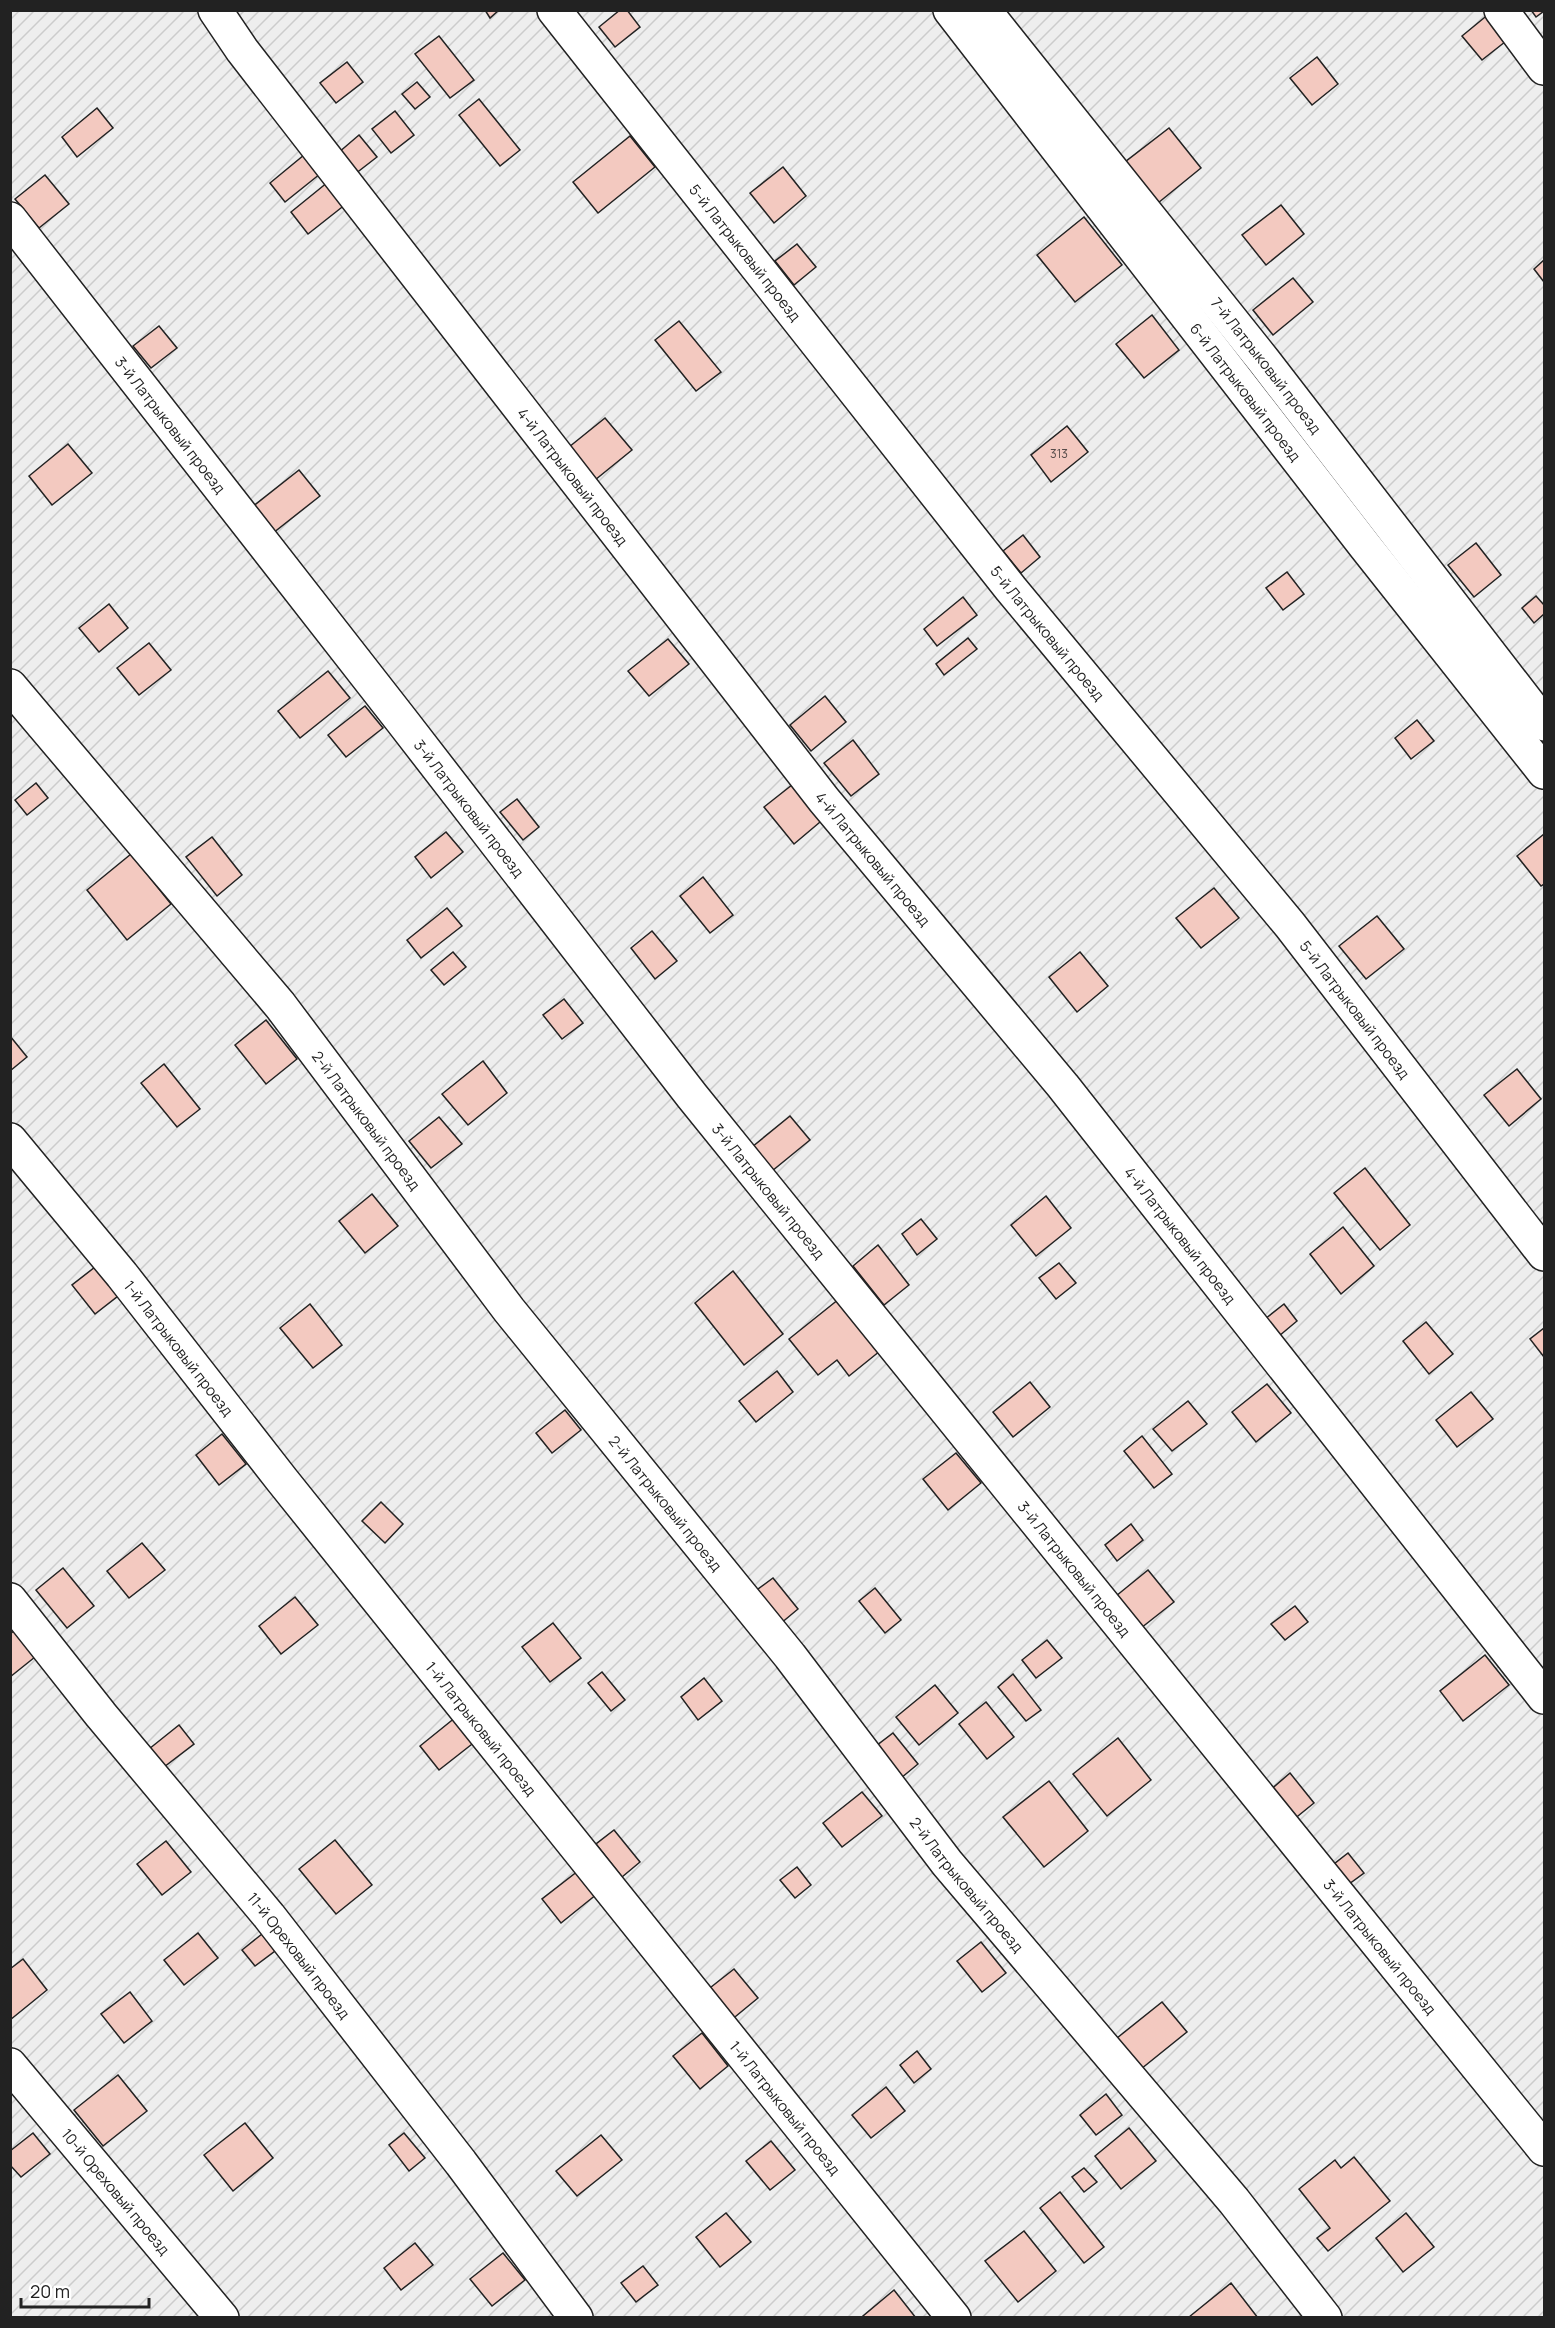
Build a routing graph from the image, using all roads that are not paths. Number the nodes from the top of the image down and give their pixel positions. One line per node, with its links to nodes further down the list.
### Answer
1 (215, 10): 14 (lane, 4-й Латрыковый проезд)
2 (554, 10): 12 (lane, 5-й Латрыковый проезд)
3 (950, 10): 10 (lane, 6-й Латрыковый проезд)
4 (984, 10): 9 (lane, 7-й Латрыковый проезд)
5 (1501, 10): 6 (lane)
6 (1545, 68)
7 (10, 219): 16 (lane, 3-й Латрыковый проезд)
8 (10, 686): 20 (lane, 2-й Латрыковый проезд)
9 (1545, 724)
10 (1545, 772)
11 (10, 1140): 19 (lane, 1-й Латрыковый проезд)
12 (1545, 1254)
13 (10, 1600): 18 (lane, 11-й Ореховый проезд)
14 (1545, 1697)
15 (10, 2065): 17 (lane, 10-й Ореховый проезд)
16 (1545, 2149)
17 (222, 2318)
18 (576, 2318)
19 (954, 2318)
20 (1325, 2318)

